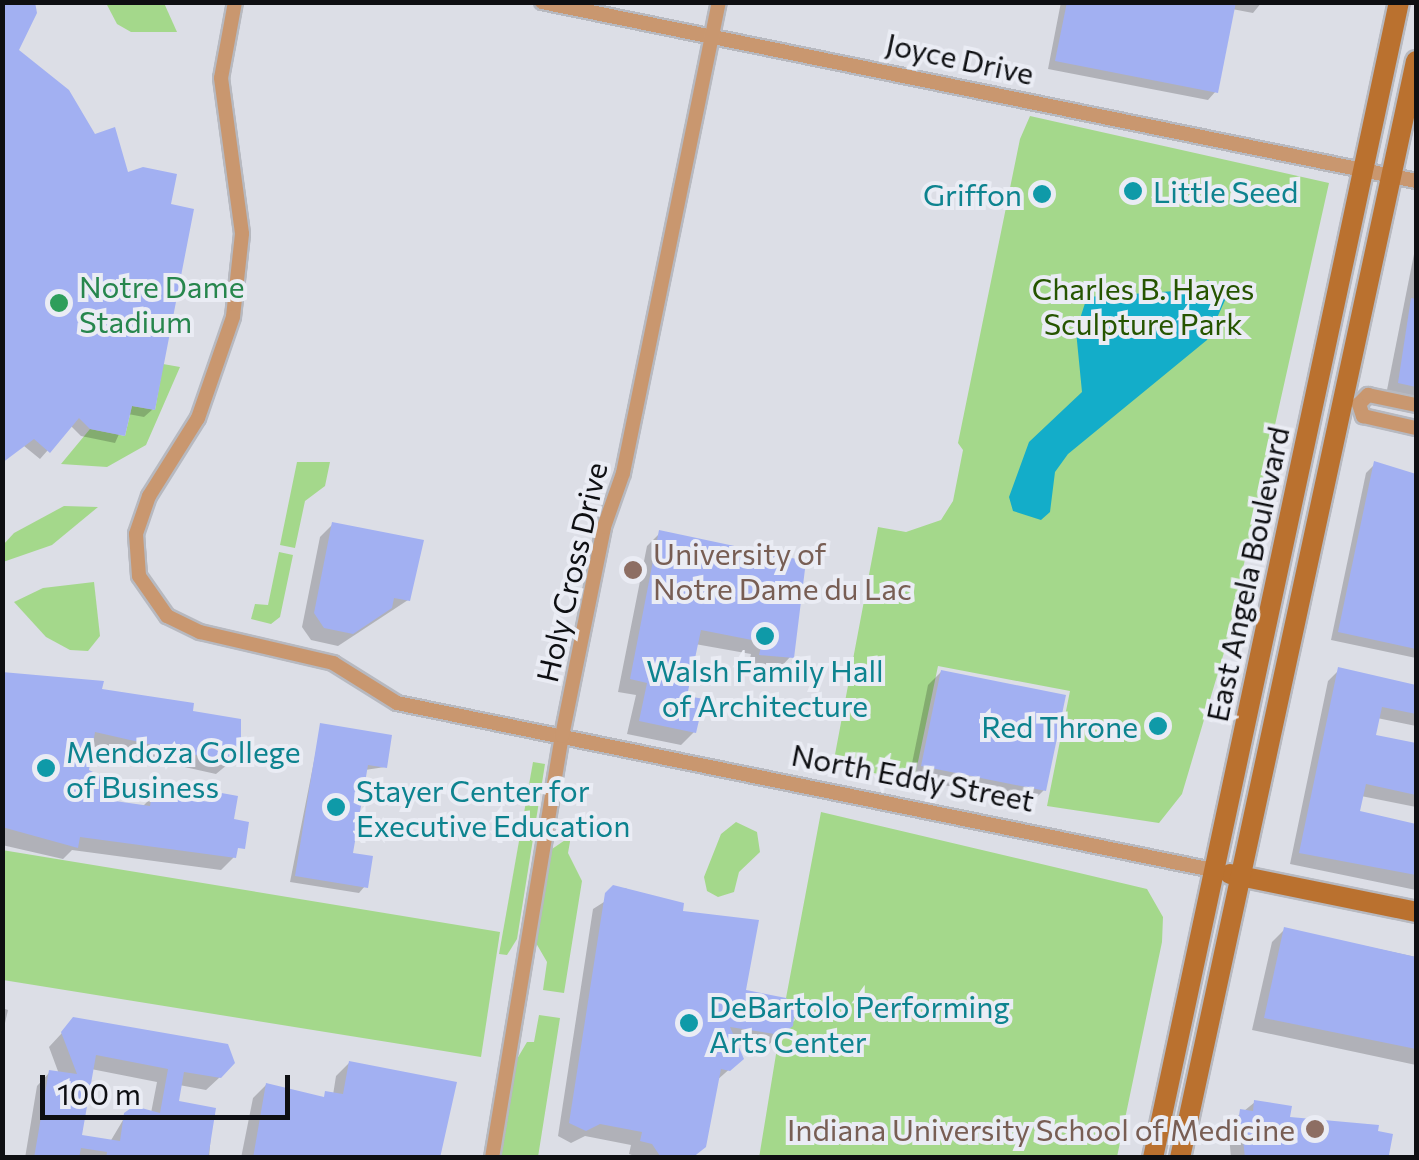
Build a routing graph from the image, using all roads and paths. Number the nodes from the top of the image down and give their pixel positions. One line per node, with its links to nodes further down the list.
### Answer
1 (235, 2): 13 (street, North Eddy Street)
2 (542, 2): 5 (street, Joyce Drive)
3 (719, 2): 5 (street, Holy Cross Drive)
4 (1399, 2): 7 (main road, East Angela Boulevard)
5 (712, 35): 7 (street, Joyce Drive); 13 (street, Holy Cross Drive)
6 (1416, 61): 8 (main road, East Angela Boulevard)
7 (1366, 169): 8 (street, Joyce Drive); 14 (main road, East Angela Boulevard)
8 (1392, 175): 9 (street, Joyce Drive); 10 (main road, East Angela Boulevard)
9 (1416, 181)
10 (1351, 402): 11 (street); 12 (street); 15 (main road, East Angela Boulevard)
11 (1416, 405)
12 (1416, 428)
13 (562, 736): 14 (street, North Eddy Street); 17 (street, Holy Cross Drive)
14 (1214, 870): 15 (main road, North Eddy Street); 18 (main road, East Angela Boulevard)
15 (1241, 877): 16 (main road, North Eddy Street); 19 (main road, East Angela Boulevard)
16 (1416, 912)
17 (492, 1158)
18 (1153, 1158)
19 (1180, 1158)

